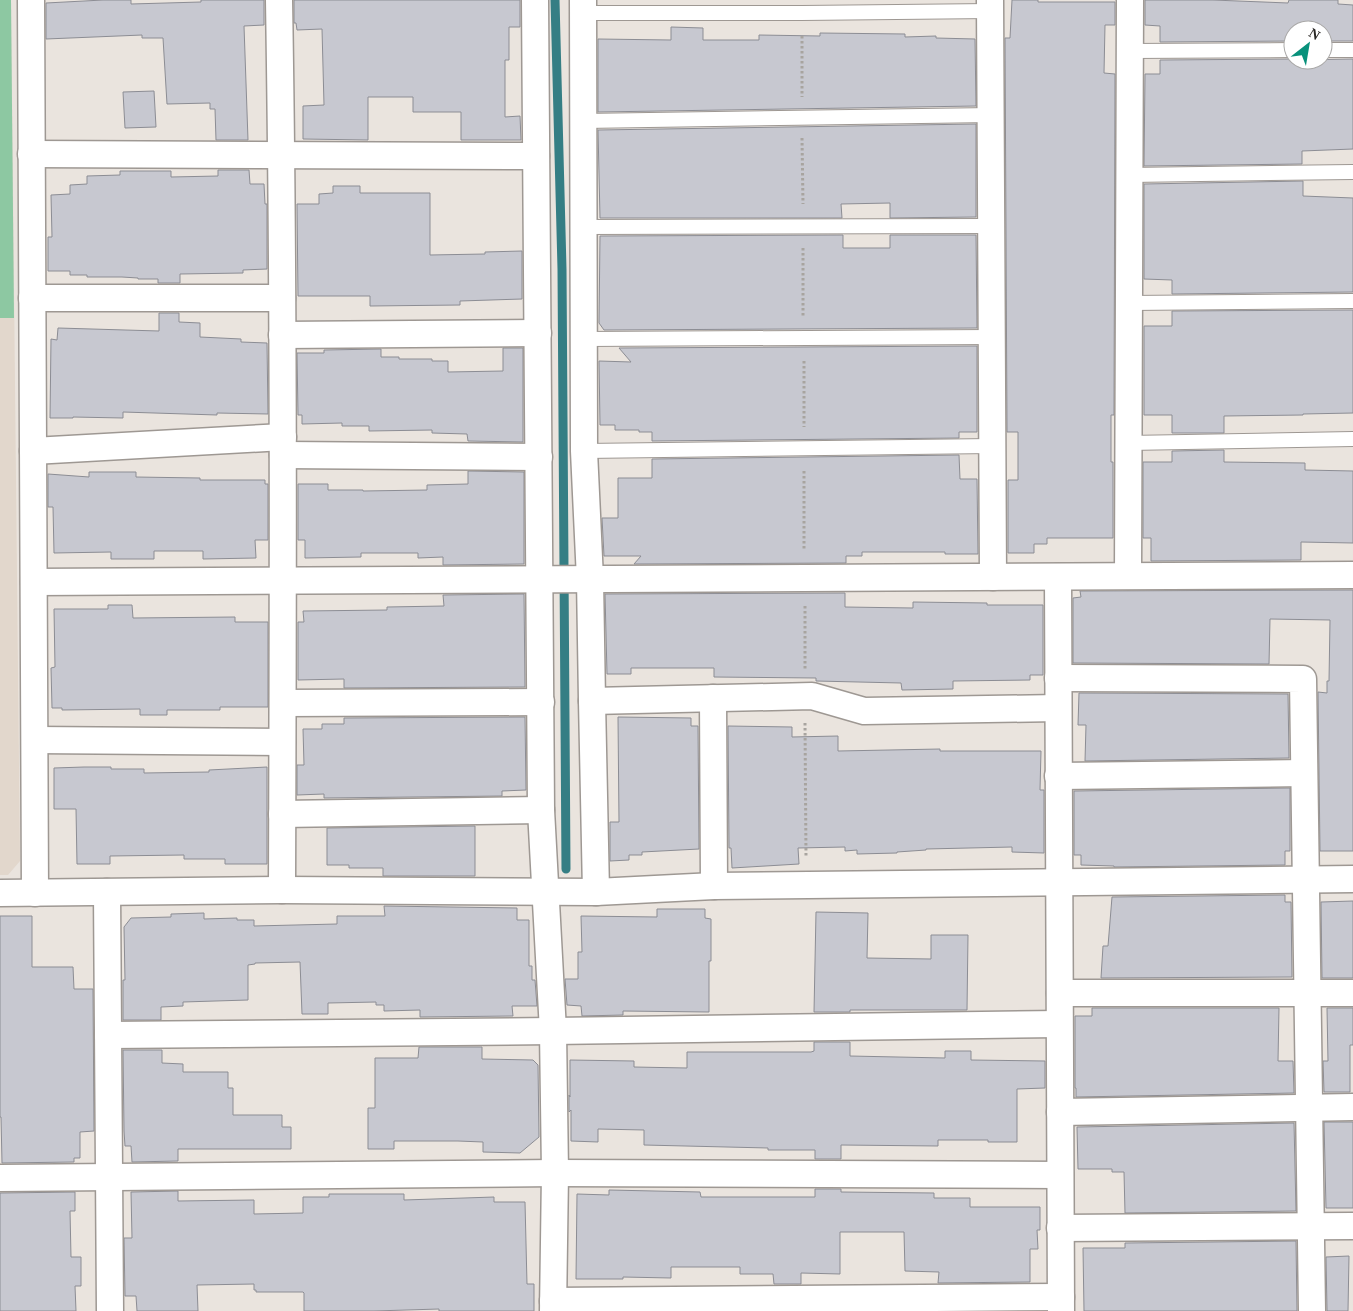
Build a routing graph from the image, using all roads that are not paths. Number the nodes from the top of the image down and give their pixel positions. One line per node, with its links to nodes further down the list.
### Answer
1 (31, 0): 13 (street)
2 (280, 0): 14 (street)
3 (535, 0): 15 (street)
4 (1130, 0): 10 (street)
5 (991, 5): 6 (lane); 11 (street)
6 (584, 6): 12 (street)
7 (1283, 50): 10 (lane)
8 (1333, 50): 9 (lane)
9 (1353, 50)
10 (1130, 51): 17 (street)
11 (992, 115): 12 (lane); 18 (street)
12 (583, 121): 19 (street)
13 (32, 154): 14 (street); 20 (street)
14 (282, 155): 15 (street); 21 (street)
15 (536, 156): 24 (street)
16 (1353, 172): 17 (lane)
17 (1129, 175): 23 (street)
18 (992, 226): 19 (lane); 26 (street)
19 (584, 227): 27 (street)
20 (32, 298): 21 (street); 32 (street)
21 (282, 298): 25 (street)
22 (1353, 301): 23 (lane)
23 (1129, 303): 29 (street)
24 (538, 333): 25 (street); 34 (street)
25 (282, 335): 30 (street)
26 (992, 337): 27 (lane); 31 (street)
27 (585, 339): 33 (street)
28 (1353, 439): 29 (lane)
29 (1128, 442): 37 (street)
30 (283, 446): 32 (street); 34 (street); 41 (street)
31 (993, 446): 33 (lane); 38 (street)
32 (33, 451): 42 (street)
33 (584, 451): 40 (street)
34 (539, 457): 39 (street)
35 (1353, 575): 37 (street)
36 (1058, 576): 37 (street); 38 (street); 43 (street)
37 (1128, 576)
38 (993, 577): 40 (street)
39 (540, 579): 40 (street); 41 (street); 46 (street)
40 (590, 579): 45 (street)
41 (283, 580): 42 (street); 47 (street)
42 (34, 582): 49 (street)
43 (1058, 678): 48 (street); 51 (street)
44 (713, 698): 45 (street); 48 (street); 58 (street)
45 (592, 701): 62 (street)
46 (541, 702): 47 (street); 53 (street)
47 (283, 703): 50 (street)
48 (1058, 708): 52 (street)
49 (35, 740): 50 (street); 63 (street)
50 (282, 742): 54 (street)
51 (1304, 773): 52 (street); 56 (street)
52 (1058, 776): 57 (street)
53 (541, 810): 54 (street); 61 (street)
54 (282, 814): 59 (street)
55 (1353, 879): 56 (street)
56 (1306, 880): 57 (street); 66 (street)
57 (1059, 882): 58 (street); 65 (street)
58 (714, 886): 62 (street)
59 (282, 890): 60 (street); 61 (street)
60 (107, 892): 63 (street); 70 (street)
61 (545, 892): 62 (street); 69 (street)
62 (596, 892)
63 (35, 893): 64 (street)
64 (0, 894)
65 (1060, 993): 66 (street); 68 (street)
66 (1308, 993): 67 (street); 72 (street)
67 (1353, 993)
68 (1060, 1024): 69 (street); 73 (street)
69 (553, 1031): 70 (street); 74 (street)
70 (108, 1036): 76 (street)
71 (1353, 1107): 72 (street)
72 (1309, 1108): 73 (street); 79 (street)
73 (1060, 1112): 75 (street)
74 (554, 1173): 75 (street); 76 (street); 82 (street)
75 (1060, 1175): 80 (street)
76 (109, 1177): 77 (street); 83 (street)
77 (0, 1178)
78 (1353, 1226): 79 (street)
79 (1311, 1227): 80 (street); 84 (street)
80 (1060, 1228): 81 (street)
81 (1061, 1304): 82 (street)
82 (553, 1306)
83 (110, 1311)
84 (1312, 1311)

